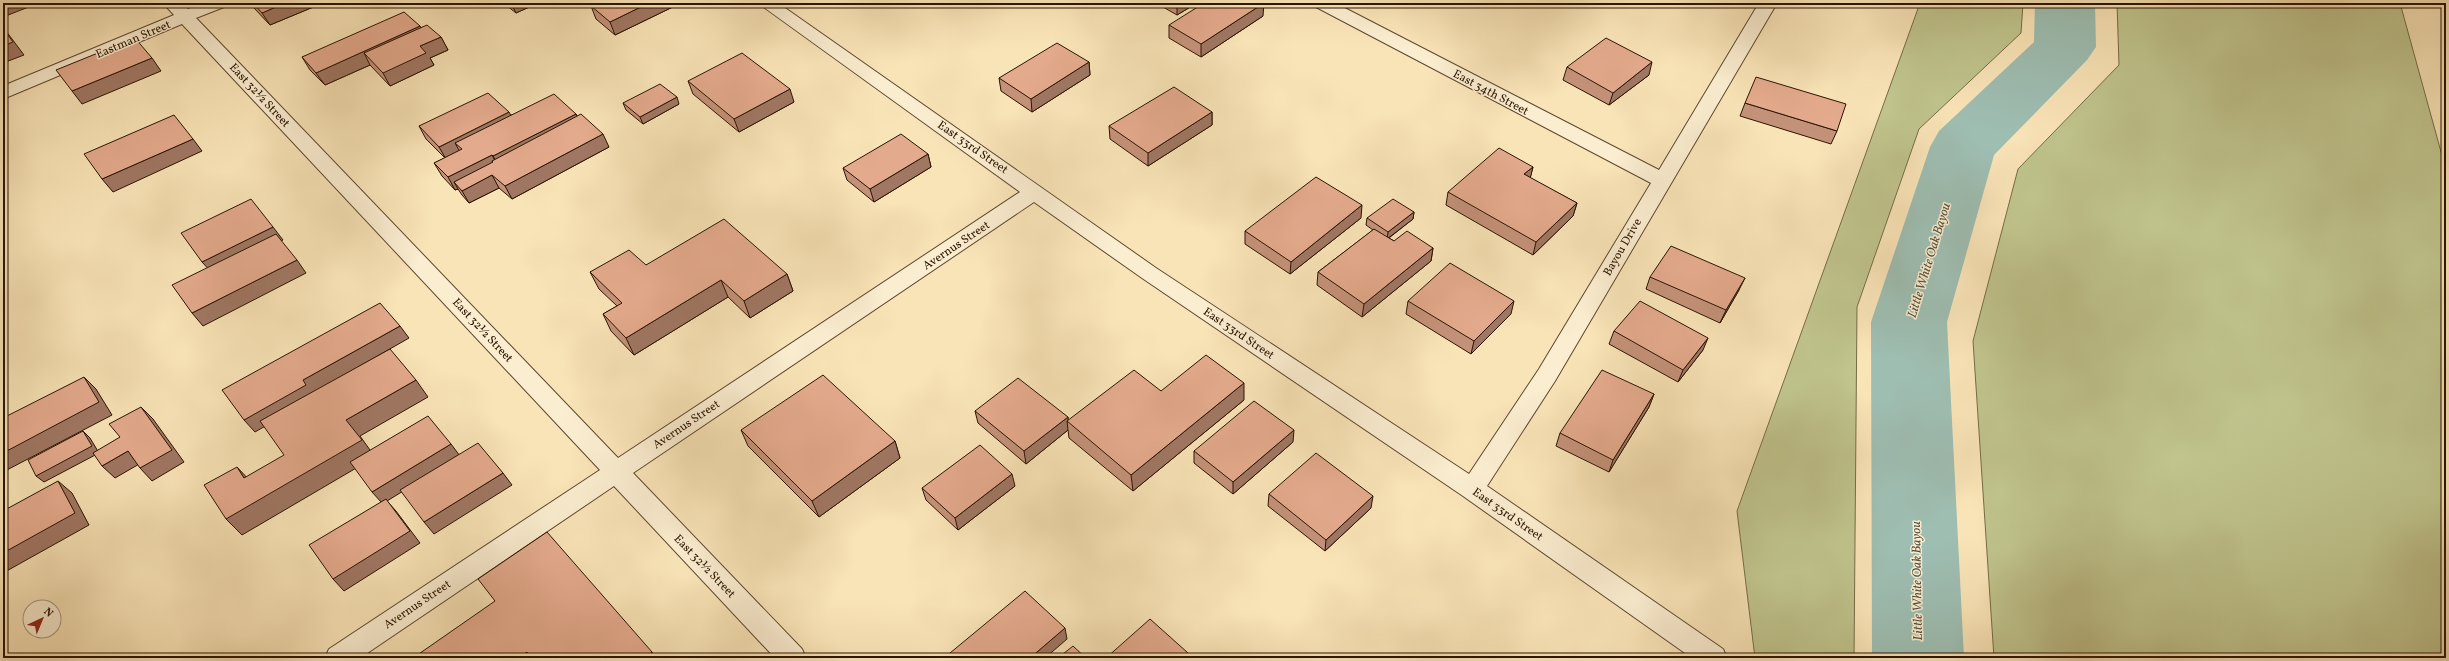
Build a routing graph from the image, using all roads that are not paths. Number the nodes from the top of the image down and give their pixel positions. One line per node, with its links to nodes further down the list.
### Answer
1 (218, 3): 5 (street, Eastman Street)
2 (767, 3): 8 (street, East 33rd Street)
3 (1322, 3): 7 (street, East 34th Street)
4 (1768, 3): 7 (street, Bayou Drive)
5 (179, 10): 6 (street, Eastman Street); 9 (street, East 32½ Street)
6 (3, 93)
7 (1661, 180): 10 (street, Bayou Drive)
8 (1036, 192): 9 (street, Avernus Street); 10 (street, East 33rd Street)
9 (615, 471): 11 (street, Avernus Street); 12 (street, East 32½ Street)
10 (1472, 489): 13 (street, East 33rd Street)
11 (338, 658)
12 (793, 658)
13 (1714, 658)

